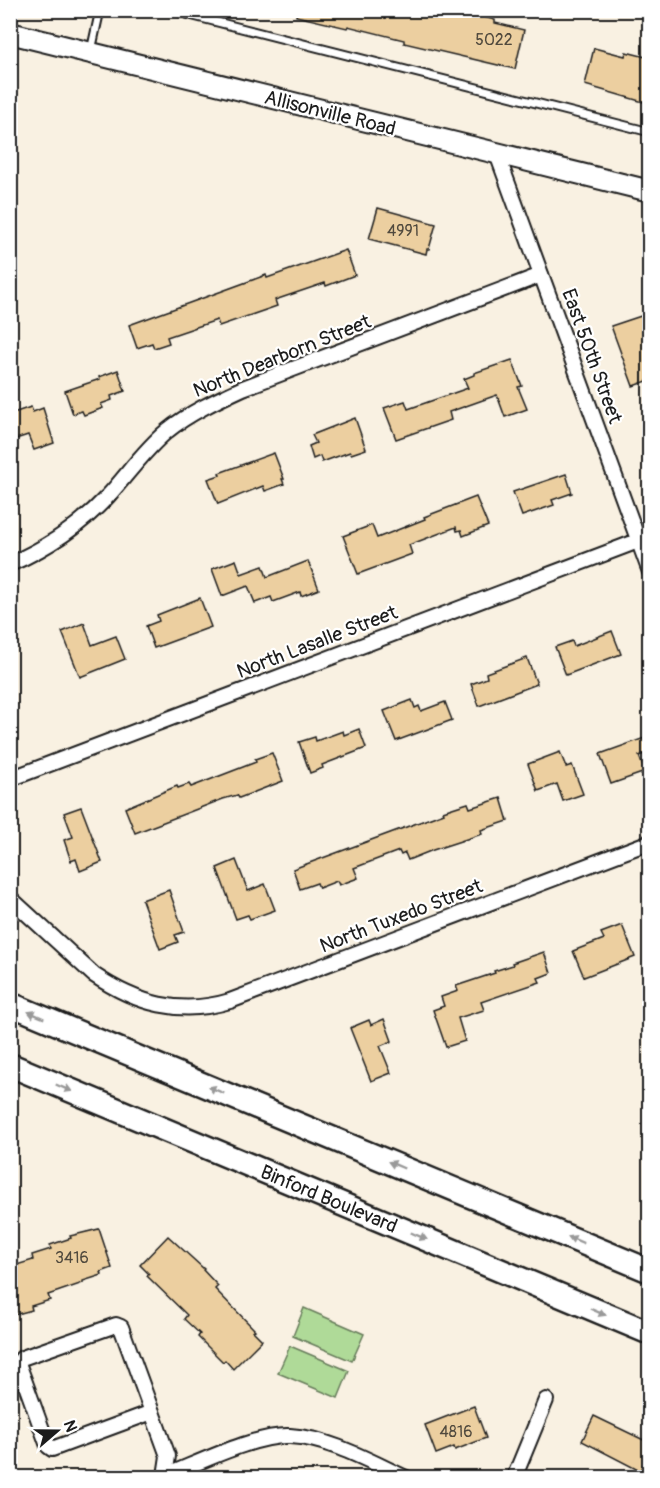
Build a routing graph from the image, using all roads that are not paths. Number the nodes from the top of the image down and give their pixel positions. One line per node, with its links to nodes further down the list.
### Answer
1 (100, 10): 4 (lane)
2 (170, 10): 5 (lane)
3 (10, 33): 4 (main road, Allisonville Road)
4 (90, 54): 6 (main road, Allisonville Road)
5 (650, 132)
6 (497, 154): 7 (main road, Allisonville Road); 8 (street, East 50th Street)
7 (650, 191)
8 (541, 275): 9 (street, East 50th Street); 10 (street, North Dearborn Street)
9 (638, 541): 11 (street, East 50th Street); 12 (street, North Lasalle Street)
10 (10, 564)
11 (650, 572)
12 (10, 779)
13 (650, 842): 14 (street, North Tuxedo Street)
14 (10, 898)
15 (10, 1004): 17 (main road, one-way to 15)
16 (10, 1065): 18 (main road, Binford Boulevard, one-way to 18)
17 (650, 1271)
18 (650, 1333)
19 (546, 1400): 23 (street)
20 (152, 1412): 20 (street); 21 (street)
21 (163, 1477): 22 (street)
22 (406, 1478)
23 (514, 1478)

